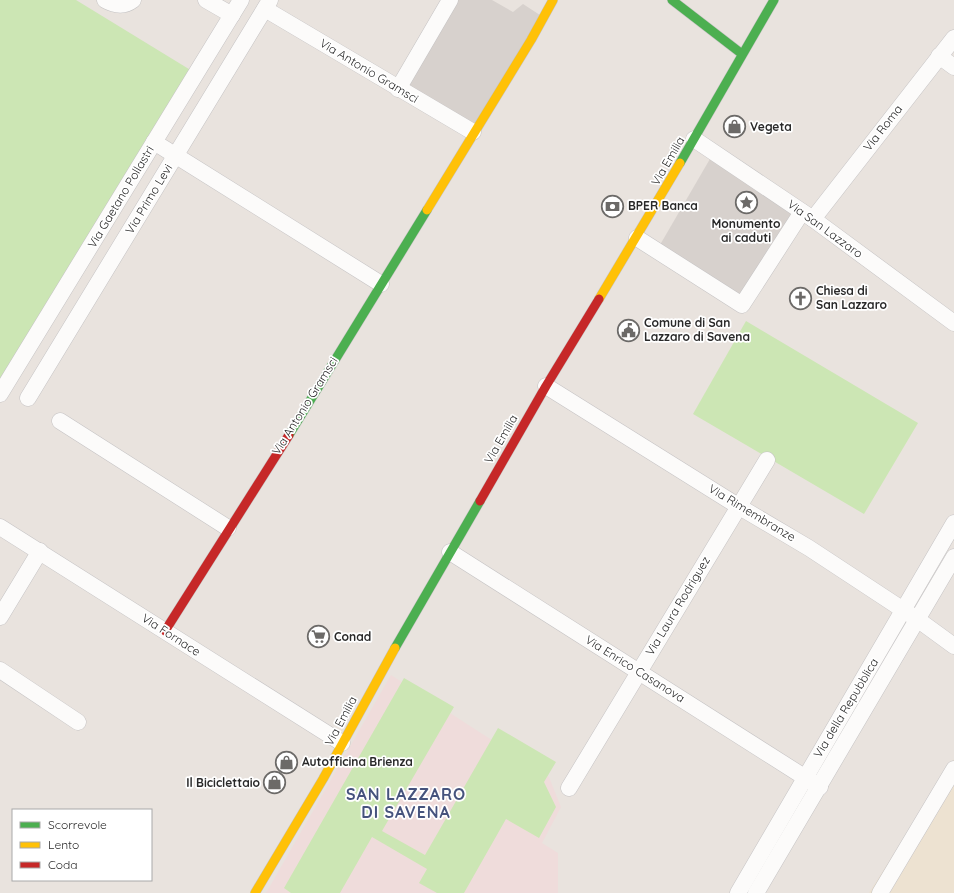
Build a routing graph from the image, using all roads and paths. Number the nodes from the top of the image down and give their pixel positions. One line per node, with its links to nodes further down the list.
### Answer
1 (104, 0): 2 (street)
2 (133, 0)
3 (206, 0): 10 (street)
4 (241, 0): 10 (street, Via Gaetano Pollastri)
5 (450, 0): 15 (street)
6 (553, 0): 16 (main road, Via Antonio Gramsci)
7 (672, 0): 12 (main road)
8 (774, 0): 12 (main road, Via Emilia)
9 (267, 4): 15 (street, Via Antonio Gramsci); 19 (street, Via Primo Levi)
10 (232, 15): 18 (street, Via Gaetano Pollastri)
11 (954, 38): 13 (street, Via Roma)
12 (742, 54): 17 (main road, Via Emilia)
13 (939, 56): 14 (street); 20 (street, Via Roma)
14 (954, 67)
15 (398, 89): 16 (street, Via Antonio Gramsci)
16 (473, 132): 22 (main road, Via Antonio Gramsci)
17 (694, 140): 20 (street, Via San Lazzaro); 21 (main road, Via Emilia)
18 (154, 142): 19 (street); 25 (street, Via Gaetano Pollastri)
19 (175, 157): 22 (street); 26 (street, Via Primo Levi)
20 (807, 216): 21 (street, Via Roma); 23 (street, Via San Lazzaro)
21 (637, 238): 24 (main road, Via Emilia)
22 (381, 284): 32 (main road, Via Antonio Gramsci)
23 (954, 323)
24 (546, 386): 29 (street, Via Rimembranze); 34 (main road, Via Emilia)
25 (0, 394)
26 (28, 398)
27 (60, 422): 32 (street)
28 (767, 460): 29 (street, Via Laura Rodriguez)
29 (738, 506): 36 (street, Via Rimembranze); 42 (street, Via Laura Rodriguez)
30 (954, 523): 36 (street, Via della Repubblica)
31 (0, 526): 33 (street, Via Fornace)
32 (228, 528): 39 (main road, Via Antonio Gramsci)
33 (40, 551): 37 (street); 39 (street, Via Fornace)
34 (450, 552): 42 (street, Via Enrico Casanova); 44 (main road, Via Emilia)
35 (954, 557): 38 (street, Via della Repubblica)
36 (903, 610): 38 (street, Via Rimembranze); 46 (street, Via della Repubblica)
37 (0, 617)
38 (917, 619): 40 (street, Via Rimembranze); 47 (street, Via della Repubblica)
39 (165, 632): 44 (street, Via Fornace)
40 (954, 646)
41 (0, 670): 43 (street)
42 (639, 672): 46 (street, Via Enrico Casanova); 48 (street, Via Laura Rodriguez)
43 (78, 722)
44 (342, 743): 49 (main road, Via Emilia)
45 (954, 768): 52 (street)
46 (805, 777): 47 (street, Via Enrico Casanova); 50 (street, Via della Repubblica)
47 (820, 787): 51 (street, Via della Repubblica)
48 (569, 788)
49 (255, 893)
50 (738, 893)
51 (756, 893)
52 (880, 893)

